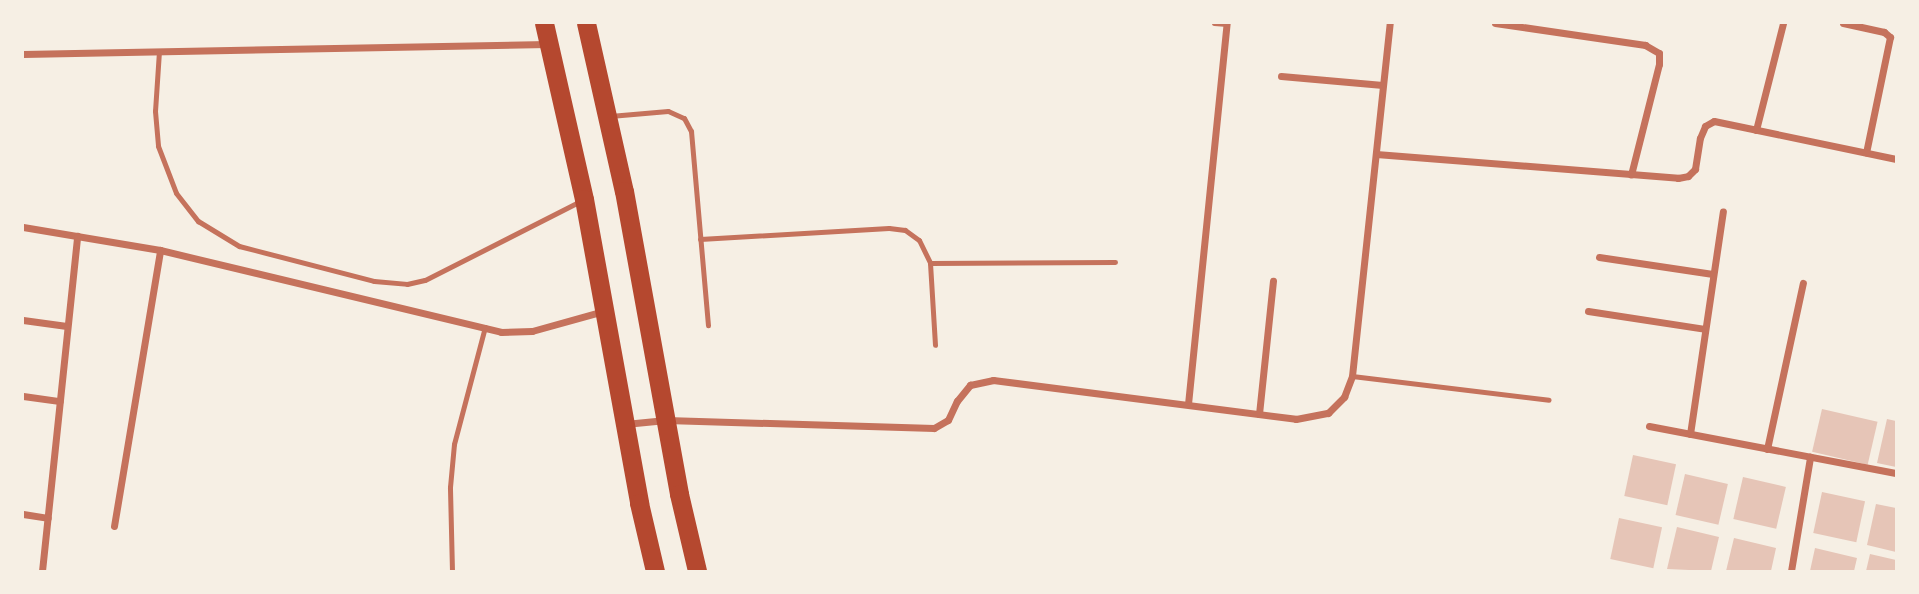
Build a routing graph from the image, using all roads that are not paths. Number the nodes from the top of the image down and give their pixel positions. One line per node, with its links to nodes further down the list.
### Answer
1 (544, 23): 9 (highway)
2 (586, 23): 14 (highway)
3 (1214, 23): 4 (lane)
4 (1227, 23): 44 (street)
5 (1390, 23): 13 (street)
6 (1495, 23): 19 (street)
7 (1783, 23): 15 (street)
8 (1843, 23): 16 (street)
9 (549, 44): 10 (street); 20 (highway)
10 (159, 51): 11 (street); 20 (lane)
11 (23, 54)
12 (1281, 76): 13 (street)
13 (1383, 85): 17 (street)
14 (607, 116): 24 (lane); 46 (highway)
15 (1756, 130): 16 (street); 19 (street)
16 (1866, 153): 18 (street)
17 (1376, 154): 19 (street); 40 (street)
18 (1896, 159)
19 (1631, 175)
20 (584, 199): 32 (highway)
21 (1723, 211): 29 (street)
22 (23, 227): 23 (street)
23 (77, 236): 25 (street); 36 (street)
24 (701, 239): 27 (lane); 35 (lane)
25 (160, 250): 37 (street); 55 (street)
26 (1599, 257): 29 (street)
27 (930, 262): 28 (lane); 39 (lane)
28 (1115, 262)
29 (1713, 274): 38 (street)
30 (1273, 281): 45 (street)
31 (1803, 283): 50 (street)
32 (604, 311): 37 (street); 47 (highway)
33 (1588, 311): 38 (street)
34 (23, 320): 36 (street)
35 (708, 325)
36 (67, 326): 43 (street)
37 (485, 327): 57 (lane)
38 (1705, 329): 49 (street)
39 (935, 345)
40 (1352, 376): 42 (lane); 45 (street)
41 (23, 396): 43 (street)
42 (1549, 400)
43 (60, 401): 54 (street)
44 (1188, 404): 45 (street); 46 (street)
45 (1259, 414)
46 (666, 419): 47 (street); 59 (highway)
47 (625, 424): 58 (highway)
48 (1649, 426): 49 (street)
49 (1690, 434): 50 (street)
50 (1767, 449): 51 (street)
51 (1811, 457): 52 (street); 60 (street)
52 (1896, 473)
53 (23, 514): 54 (street)
54 (48, 518): 56 (street)
55 (114, 526)
56 (42, 571)
57 (452, 571)
58 (655, 571)
59 (697, 571)
60 (1791, 571)

